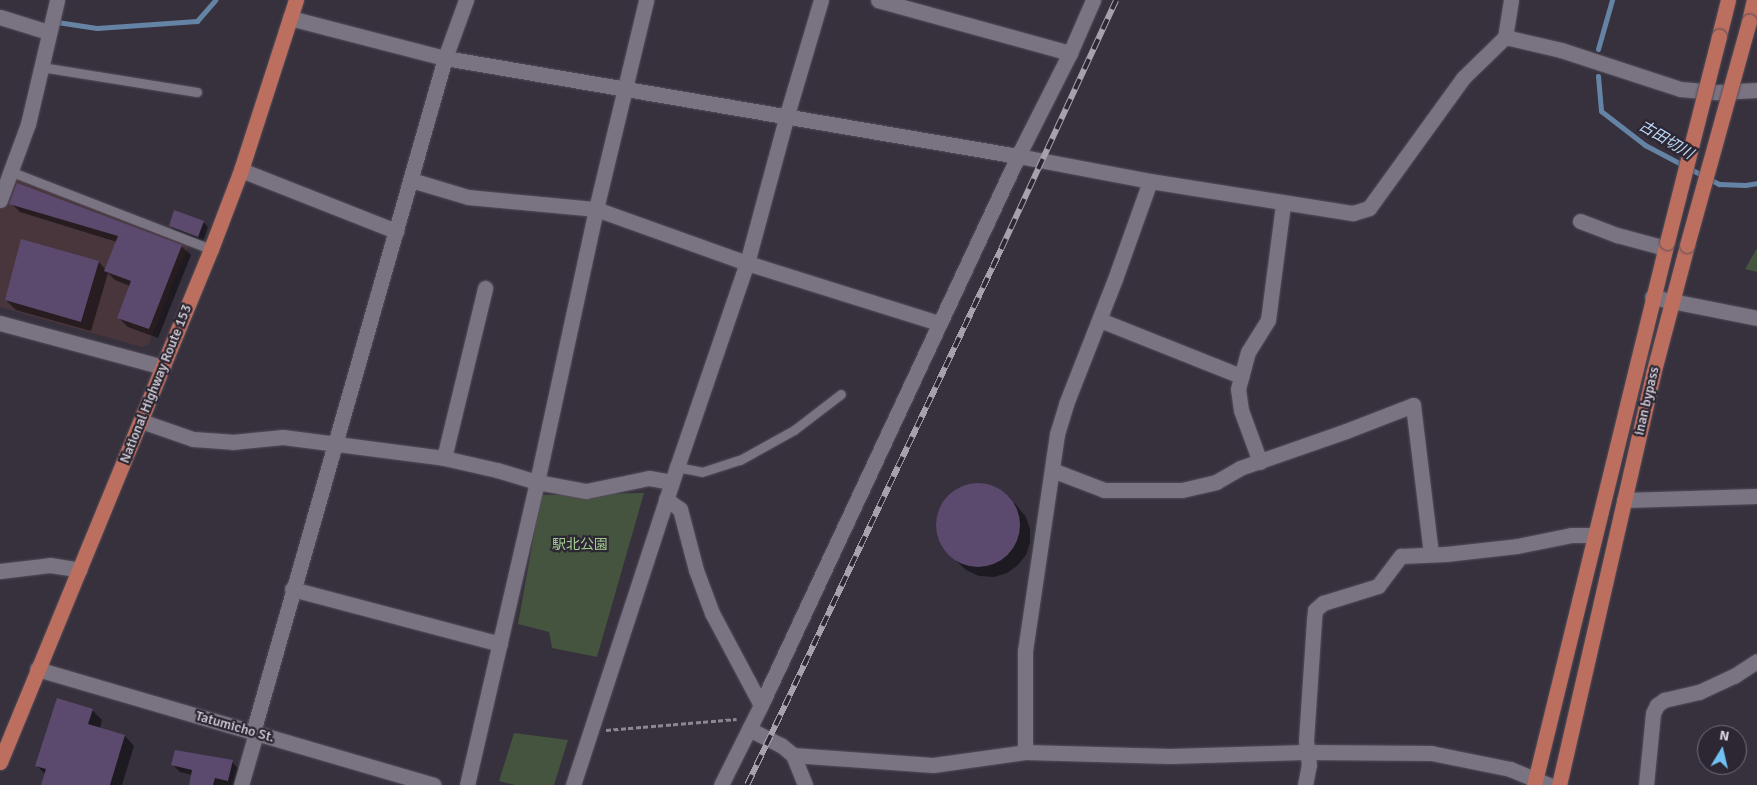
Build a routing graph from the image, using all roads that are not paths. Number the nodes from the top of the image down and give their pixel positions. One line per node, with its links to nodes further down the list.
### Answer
1 (58, 0): 13 (street)
2 (296, 0): 12 (highway, National Highway Route 153)
3 (466, 0): 16 (street)
4 (646, 0): 18 (street)
5 (821, 0): 21 (street)
6 (878, 0): 15 (street)
7 (1093, 0): 15 (street)
8 (1511, 0): 14 (street)
9 (1728, 0): 32 (highway, inan bypass, bridge)
10 (1754, 0): 37 (highway, inan bypass, bridge)
11 (0, 17): 13 (street)
12 (290, 18): 16 (street); 23 (highway, National Highway Route 153)
13 (48, 32): 17 (street)
14 (1504, 36): 19 (street); 28 (street)
15 (1070, 53): 22 (street)
16 (445, 58): 18 (street); 25 (street)
17 (41, 67): 20 (lane); 24 (street)
18 (625, 90): 21 (street); 29 (street)
19 (1757, 90)
20 (197, 92)
21 (786, 118): 22 (street); 34 (street)
22 (1018, 156): 26 (street); 41 (street)
23 (241, 170): 31 (street); 33 (highway, National Highway Route 153)
24 (12, 172): 27 (street); 33 (lane)
25 (411, 180): 29 (street); 31 (street)
26 (1150, 182): 28 (street); 39 (street)
27 (0, 200)
28 (1283, 204): 43 (street)
29 (596, 209): 34 (street); 51 (street)
30 (1580, 221): 32 (street)
31 (396, 231): 46 (street)
32 (1666, 245): 36 (highway, inan bypass)
33 (211, 249): 42 (highway, National Highway Route 153)
34 (747, 263): 41 (street); 49 (street)
35 (485, 288): 47 (street)
36 (1652, 297): 37 (street); 56 (highway, inan bypass)
37 (1672, 300): 38 (street); 55 (highway, inan bypass)
38 (1757, 318)
39 (1100, 320): 43 (street); 50 (street)
40 (0, 323): 42 (street)
41 (940, 323): 64 (street)
42 (163, 367): 45 (highway, National Highway Route 153)
43 (1241, 376): 48 (street)
44 (841, 394): 49 (lane)
45 (142, 421): 46 (street); 58 (highway, National Highway Route 153)
46 (334, 442): 47 (street); 60 (street)
47 (444, 458): 51 (street)
48 (1260, 462): 50 (street); 57 (street)
49 (677, 467): 52 (street)
50 (1052, 470): 66 (street)
51 (537, 482): 52 (street); 61 (street)
52 (672, 482): 54 (street)
53 (1757, 496): 55 (street)
54 (666, 499): 64 (street); 75 (street)
55 (1624, 500): 80 (highway, inan bypass)
56 (1594, 535): 57 (street); 70 (highway, inan bypass)
57 (1430, 554): 67 (street)
58 (80, 570): 59 (street); 63 (highway, National Highway Route 153)
59 (0, 571)
60 (292, 589): 61 (street); 65 (street)
61 (500, 644): 74 (street)
62 (1757, 661): 81 (street)
63 (37, 669): 65 (street, Tatumicho St.); 69 (highway, National Highway Route 153)
64 (755, 717): 68 (street); 76 (street)
65 (254, 733): 71 (street, Tatumicho St.); 72 (street)
66 (1026, 752): 67 (street); 68 (street)
67 (1306, 752): 70 (street); 78 (street)
68 (793, 755): 77 (street)
69 (0, 762)
70 (1535, 781): 79 (street)
71 (412, 782): 73 (street, Tatumicho St.)
72 (241, 785)
73 (433, 785)
74 (467, 785)
75 (573, 785)
76 (721, 785)
77 (805, 785)
78 (1305, 785)
79 (1549, 785)
80 (1559, 785)
81 (1646, 785)

